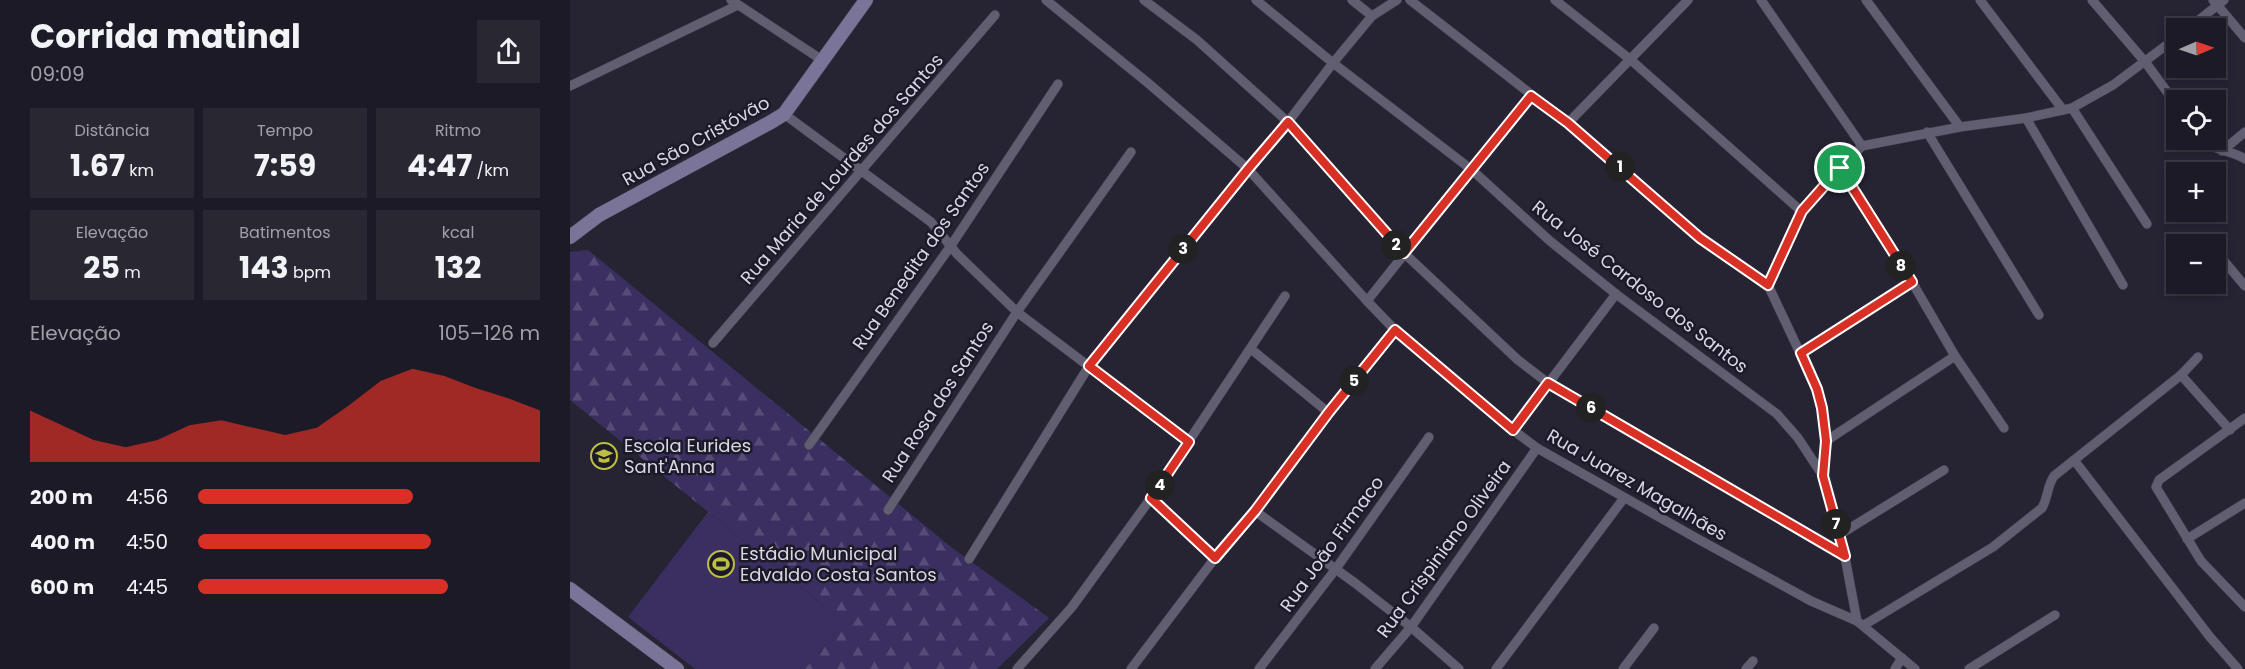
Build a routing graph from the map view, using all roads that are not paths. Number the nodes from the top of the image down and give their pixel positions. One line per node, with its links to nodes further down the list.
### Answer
1 (866, 0): 21 (main road, Rua São Cristóvão)
2 (1046, 0): 43 (street, Rua Juarez Magalhães)
3 (1143, 0): 32 (street)
4 (1256, 0): 23 (street, Rua José Cardoso dos Santos)
5 (1352, 0): 17 (street)
6 (1397, 0): 17 (street)
7 (1410, 0): 28 (street)
8 (1556, 0): 22 (street)
9 (1688, 0): 22 (street)
10 (1761, 0): 37 (street)
11 (1866, 0): 34 (street)
12 (1980, 0): 29 (street)
13 (2092, 0): 24 (street)
14 (735, 2): 21 (street); 26 (street)
15 (2218, 2): 18 (street); 19 (street)
16 (996, 15): 45 (street, Rua Maria de Lourdes dos Santos)
17 (1372, 16): 23 (street)
18 (2200, 18)
19 (2245, 38)
20 (2166, 47): 24 (street)
21 (822, 60): 30 (main road, Rua São Cristóvão)
22 (1631, 60): 33 (street); 46 (street)
23 (1333, 63): 32 (street); 44 (street, Rua José Cardoso dos Santos)
24 (2146, 63): 27 (street); 29 (street)
25 (1058, 84): 49 (street, Rua Benedita dos Santos)
26 (570, 86)
27 (2166, 90)
28 (1531, 96): 33 (street); 44 (street)
29 (2068, 109): 31 (street); 47 (street)
30 (784, 114): 45 (street); 48 (main road, Rua São Cristóvão)
31 (2026, 118): 34 (street); 54 (street)
32 (1288, 122): 43 (street); 50 (street)
33 (1568, 123): 53 (street)
34 (1959, 126): 35 (street)
35 (1927, 132): 37 (street); 60 (street)
36 (2245, 132): 39 (street)
37 (1862, 146): 42 (street)
38 (2218, 150): 39 (street)
39 (2222, 151): 41 (street)
40 (1131, 152): 59 (street, Rua Rosa dos Santos)
41 (2245, 159)
42 (1840, 168): 46 (street); 52 (street)
43 (1248, 169): 58 (street, Rua Juarez Magalhães); 67 (street)
44 (1472, 170): 50 (street); 56 (street, Rua José Cardoso dos Santos)
45 (862, 172): 49 (street); 62 (street, Rua Maria de Lourdes dos Santos)
46 (1802, 211): 53 (street)
47 (2147, 224)
48 (570, 237)
49 (950, 247): 59 (street); 78 (street, Rua Benedita dos Santos)
50 (1404, 253): 58 (street); 69 (street)
51 (2226, 263): 55 (street)
52 (1912, 282): 64 (street); 65 (street)
53 (1768, 285): 64 (street)
54 (2123, 285)
55 (2245, 286)
56 (1616, 294): 69 (street); 82 (street, Rua José Cardoso dos Santos)
57 (1286, 296): 63 (street)
58 (1367, 301): 61 (street, Rua Juarez Magalhães)
59 (1017, 312): 67 (street); 86 (street, Rua Rosa dos Santos)
60 (2039, 315)
61 (1395, 330): 70 (street); 73 (street, Rua Juarez Magalhães)
62 (713, 343)
63 (1251, 349): 70 (street); 77 (street)
64 (1801, 353): 76 (street)
65 (1955, 356): 72 (street); 76 (street)
66 (2198, 357): 68 (street)
67 (1089, 366): 77 (street); 92 (street)
68 (2181, 375): 74 (street); 80 (street)
69 (1548, 383): 73 (street); 90 (street)
70 (1329, 412): 87 (street)
71 (2245, 418): 74 (street)
72 (2004, 428)
73 (1513, 430): 79 (street, Rua Juarez Magalhães)
74 (2230, 430): 89 (street)
75 (1429, 437): 93 (street, Rua João Firmaco)
76 (1826, 441): 82 (street)
77 (1189, 442): 83 (street)
78 (809, 445)
79 (1537, 448): 84 (street, Rua Juarez Magalhães); 98 (street, Rua Crispiniano Oliveira)
80 (2074, 460): 97 (street); 114 (street)
81 (1944, 470): 88 (street)
82 (1823, 476): 88 (street)
83 (1151, 498): 91 (street); 103 (street)
84 (1624, 498): 97 (street, Rua Juarez Magalhães); 108 (street)
85 (2245, 503): 89 (street)
86 (888, 510)
87 (1255, 511): 91 (street); 93 (street)
88 (1839, 535): 90 (street)
89 (2187, 538): 95 (street)
90 (1845, 556): 97 (street)
91 (1215, 558): 104 (street)
92 (969, 559)
93 (1335, 570): 98 (street); 105 (street, Rua João Firmaco)
94 (570, 589): 102 (main road)
95 (2245, 607)
96 (2055, 615): 113 (street)
97 (1861, 623): 100 (street, Rua Juarez Magalhães)
98 (1411, 627): 106 (street, Rua Crispiniano Oliveira); 107 (street)
99 (1654, 628): 109 (street)
100 (1902, 658): 111 (street); 112 (street, Rua Juarez Magalhães)
101 (1753, 661): 110 (street)
102 (677, 669)
103 (1017, 669)
104 (1131, 669)
105 (1259, 669)
106 (1376, 669)
107 (1459, 669)
108 (1496, 669)
109 (1623, 669)
110 (1746, 669)
111 (1895, 669)
112 (1915, 669)
113 (1969, 669)
114 (2238, 669)

